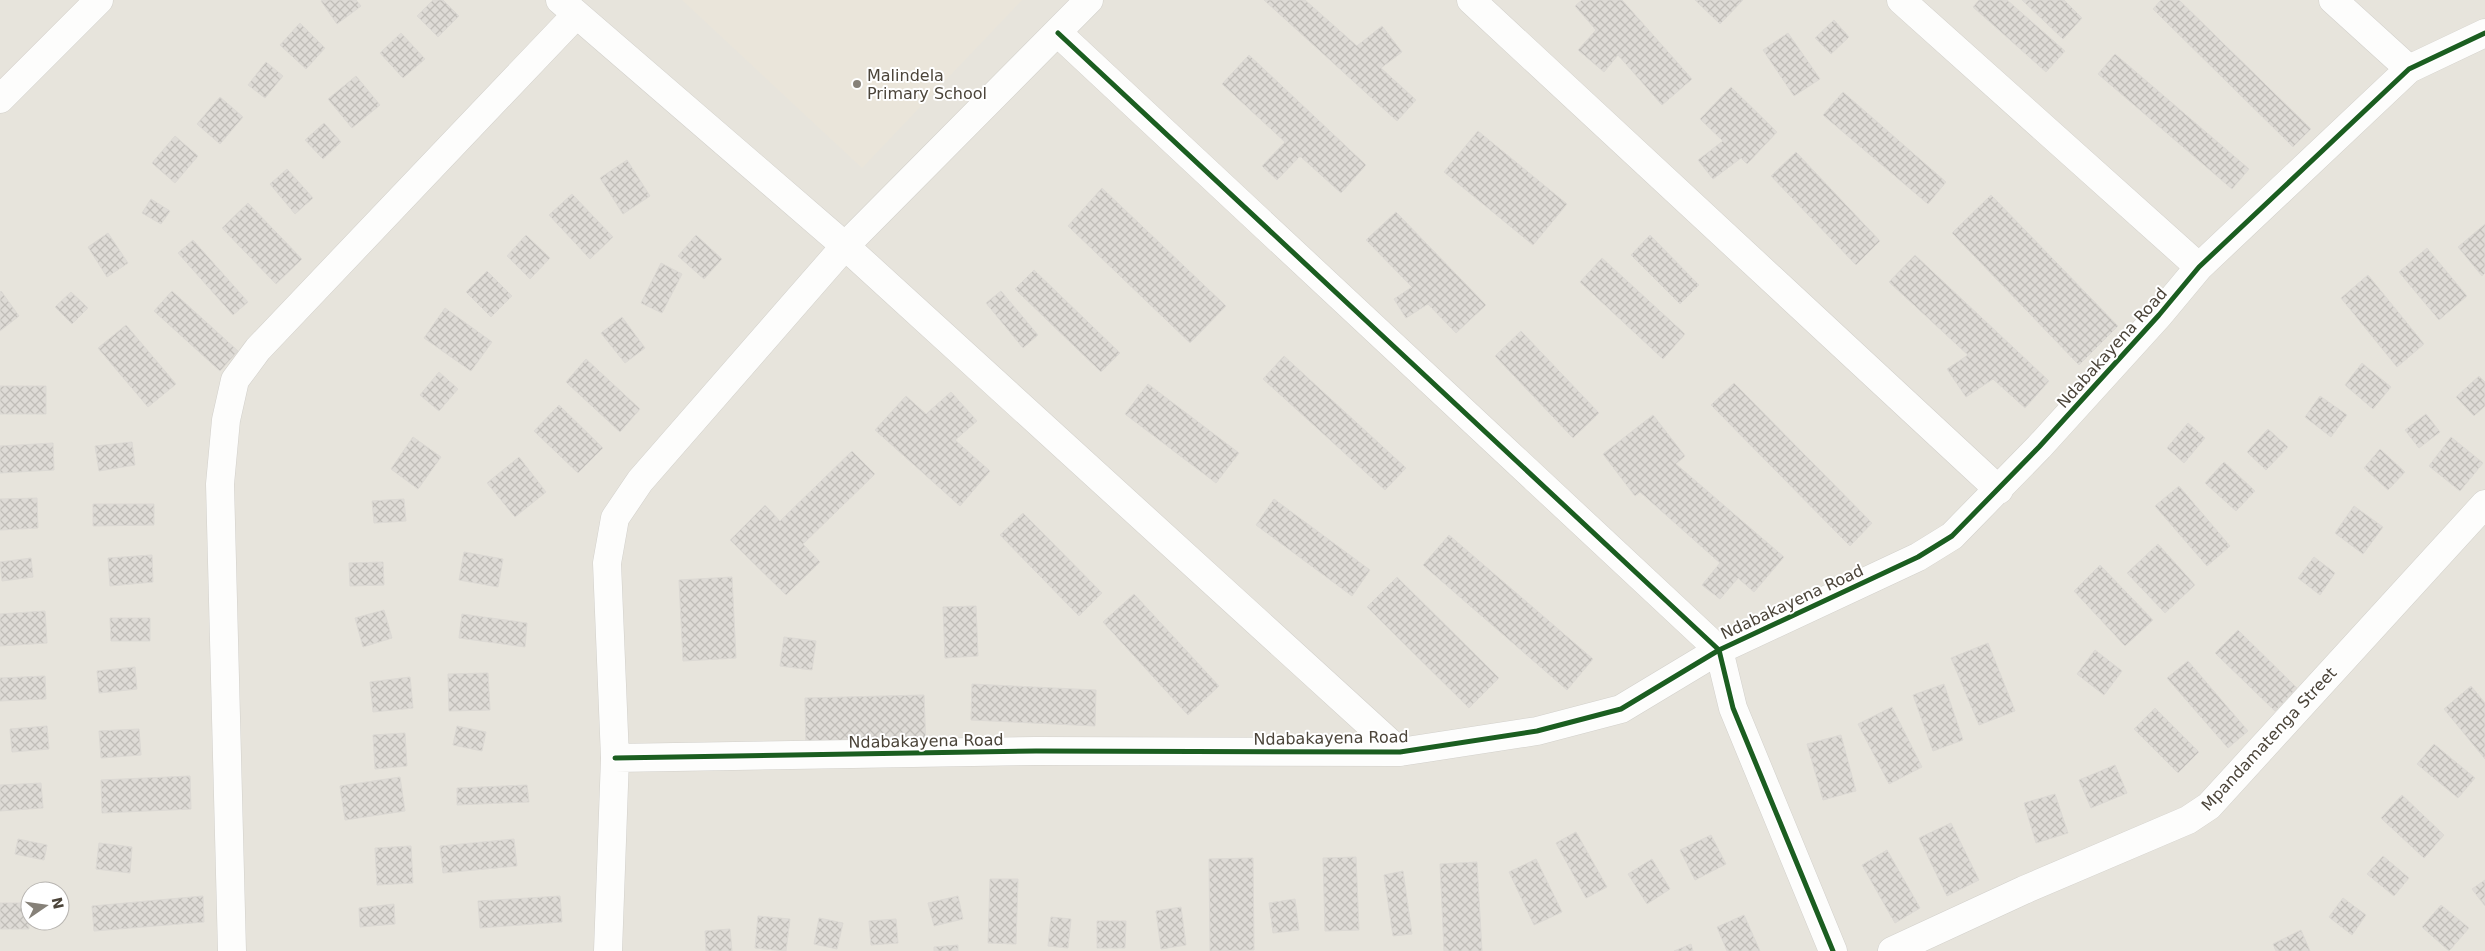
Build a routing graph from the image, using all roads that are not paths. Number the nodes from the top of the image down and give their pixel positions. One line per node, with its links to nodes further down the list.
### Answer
1 (99, 0): 10 (street)
2 (1089, 0): 7 (street)
3 (1471, 0): 13 (street)
4 (1901, 0): 12 (street)
5 (2334, 0): 9 (street)
6 (568, 8): 11 (street); 18 (street)
7 (1058, 32): 11 (street); 15 (street)
8 (2485, 33): 9 (street, Ndabakayena Road)
9 (2409, 69): 12 (street, Ndabakayena Road)
10 (0, 99)
11 (845, 246): 16 (street); 17 (street)
12 (2199, 267): 13 (street, Ndabakayena Road)
13 (1999, 490): 15 (street, Ndabakayena Road)
14 (2485, 504): 21 (street, Mpandamatenga Street)
15 (1719, 650): 16 (street, Ndabakayena Road); 20 (street)
16 (1400, 752): 17 (street, Ndabakayena Road)
17 (615, 758): 19 (street)
18 (232, 951)
19 (608, 951)
20 (1833, 951)
21 (1892, 951)

